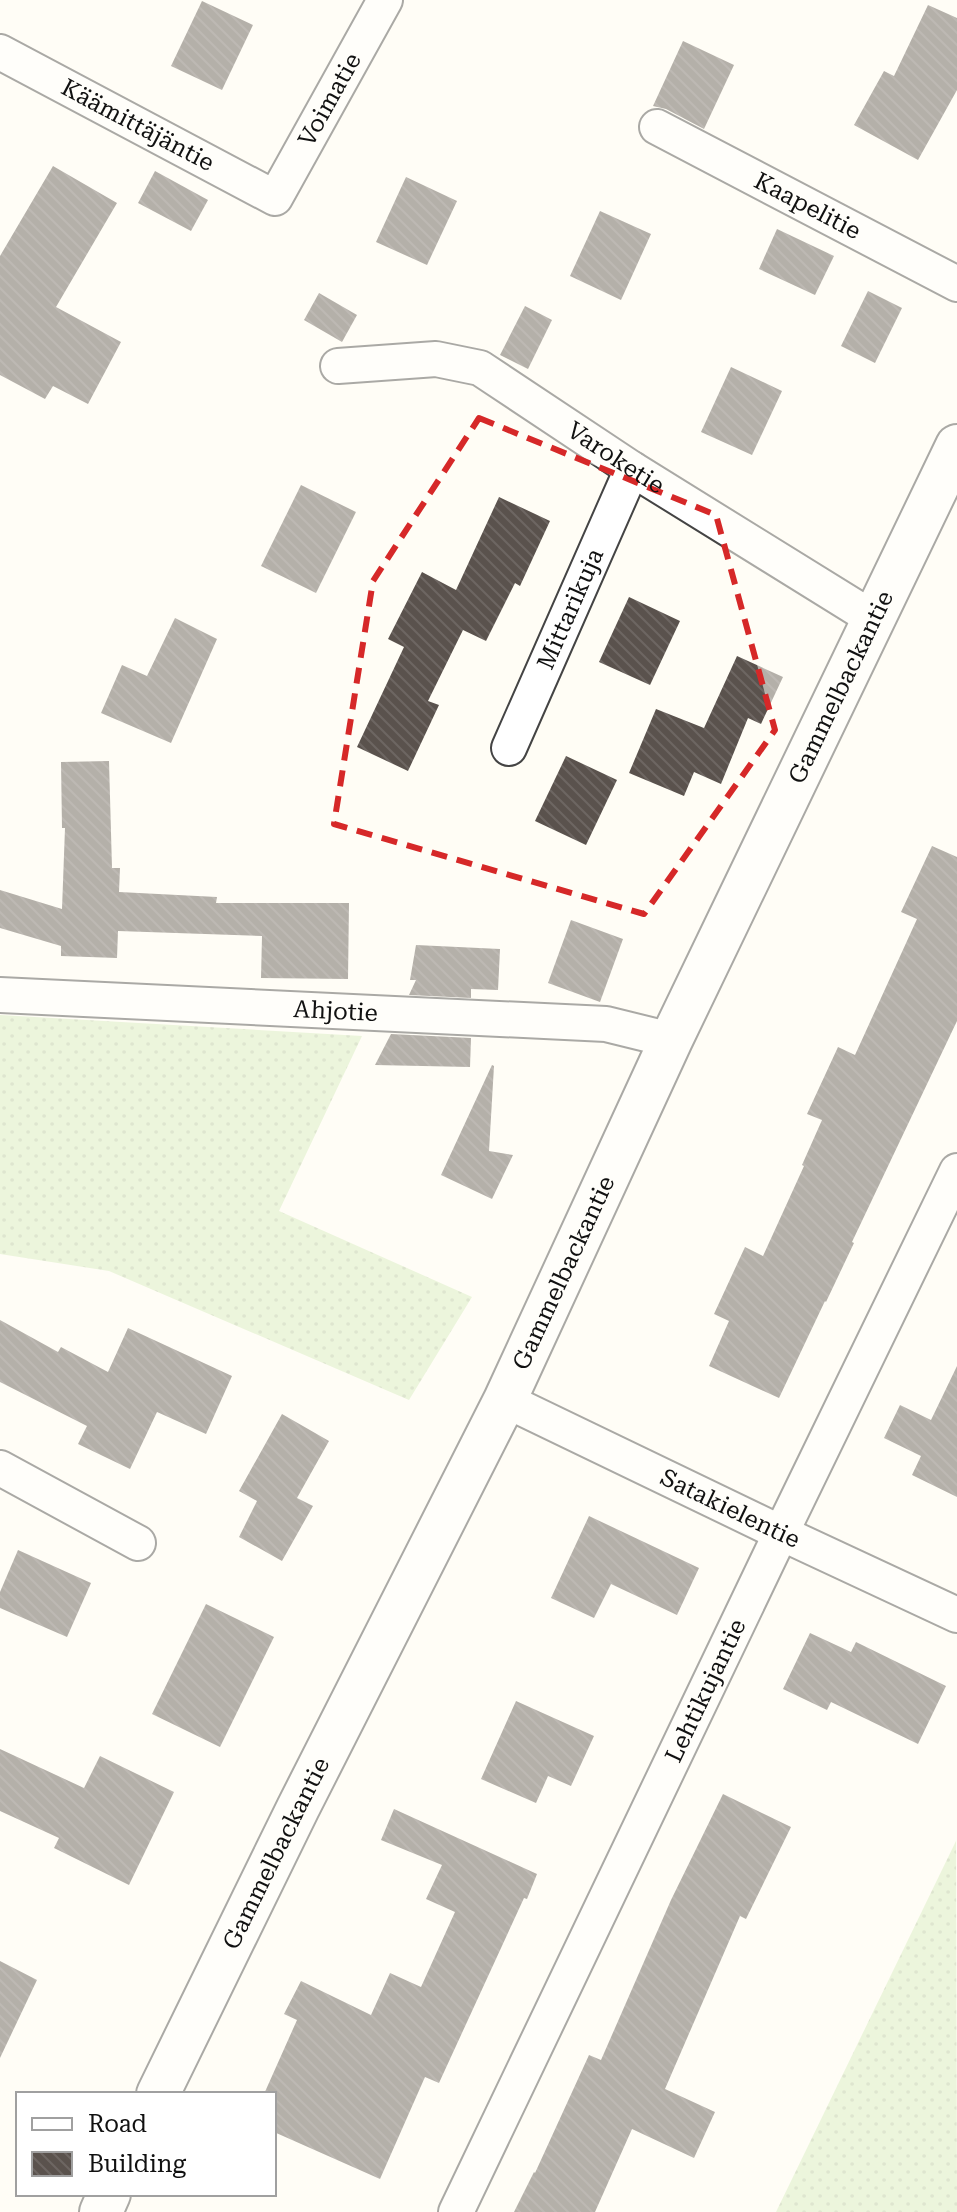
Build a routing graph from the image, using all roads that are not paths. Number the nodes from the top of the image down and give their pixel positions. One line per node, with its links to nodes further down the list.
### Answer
1 (385, 0): 4 (street, Voimatie)
2 (0, 52): 4 (street, Käämittäjäntie)
3 (657, 127): 5 (street, Kaapelitie)
4 (275, 198)
5 (957, 284)
6 (338, 366): 8 (street, Varoketie)
7 (957, 446): 9 (street, Gammelbackantie)
8 (632, 469): 9 (street, Varoketie); 10 (street, Mittarikuja)
9 (874, 619): 12 (street, Gammelbackantie)
10 (509, 748)
11 (0, 995): 12 (street, Ahjotie)
12 (671, 1040): 14 (street, Gammelbackantie)
13 (957, 1171): 16 (street, Lehtikujantie)
14 (505, 1400): 16 (street, Satakielentie); 19 (street, Gammelbackantie)
15 (0, 1468): 17 (street)
16 (781, 1533): 18 (street, Satakielentie); 20 (street, Lehtikujantie)
17 (138, 1543)
18 (957, 1615)
19 (159, 2092)
20 (456, 2212)

